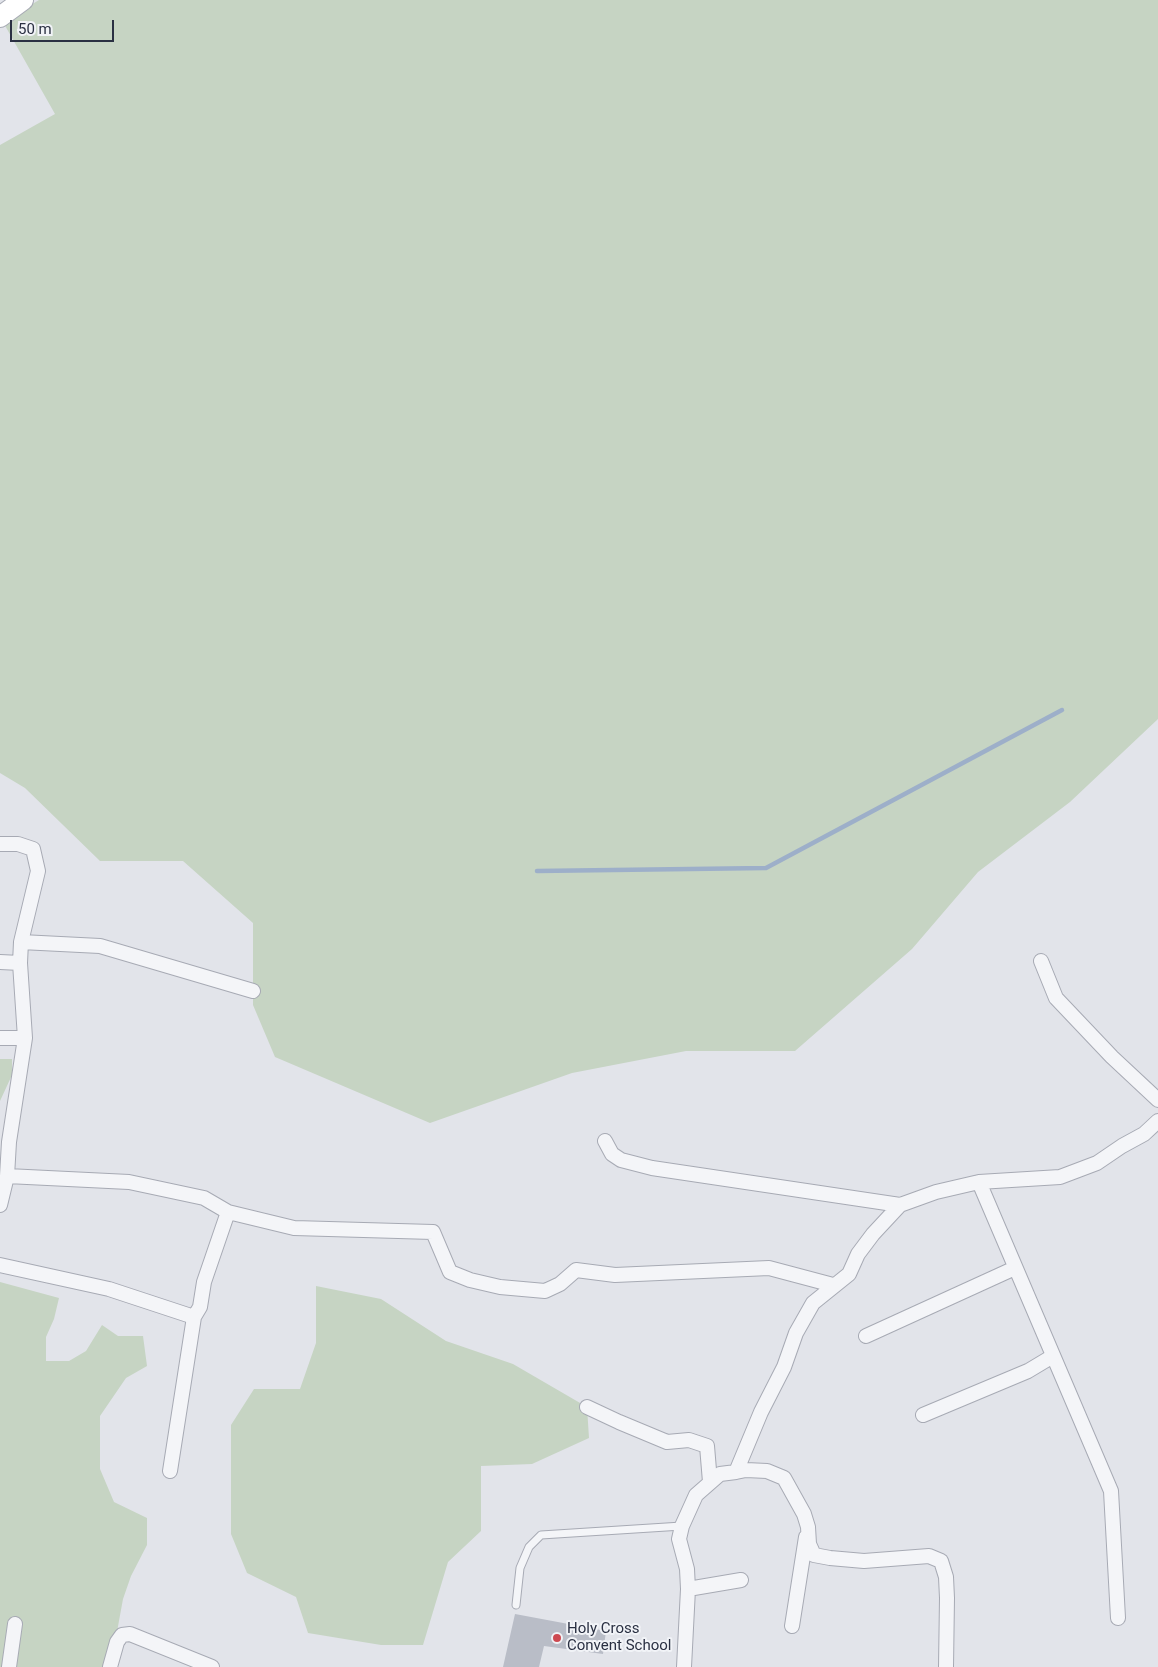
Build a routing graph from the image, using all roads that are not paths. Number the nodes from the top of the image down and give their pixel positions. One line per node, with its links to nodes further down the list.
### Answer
1 (23, 0): 2 (main road)
2 (0, 17)
3 (0, 844): 4 (street)
4 (21, 942): 7 (street); 8 (street)
5 (1041, 961): 11 (street)
6 (0, 962): 7 (street)
7 (20, 963): 10 (street)
8 (253, 990)
9 (0, 1038): 10 (street)
10 (26, 1038): 14 (street)
11 (1158, 1100)
12 (1158, 1121): 15 (street)
13 (605, 1141): 17 (street)
14 (7, 1176): 16 (street); 18 (street)
15 (979, 1182): 17 (street); 20 (street)
16 (0, 1205)
17 (900, 1205): 21 (street)
18 (228, 1212): 21 (street); 22 (street)
19 (0, 1265): 22 (street)
20 (1015, 1268): 23 (street); 24 (street)
21 (833, 1285): 28 (street)
22 (194, 1318): 27 (street)
23 (866, 1336)
24 (1053, 1356): 26 (street); 35 (street)
25 (587, 1407): 29 (street)
26 (923, 1416)
27 (170, 1471)
28 (736, 1472): 29 (street); 31 (street)
29 (710, 1482): 30 (street)
30 (682, 1526): 33 (street); 34 (lane)
31 (808, 1527): 37 (street); 42 (street)
32 (741, 1580): 33 (street)
33 (688, 1589): 41 (street)
34 (516, 1605)
35 (1118, 1618)
36 (16, 1624): 38 (street)
37 (792, 1626)
38 (10, 1667)
39 (110, 1667): 40 (street)
40 (212, 1667)
41 (684, 1667)
42 (946, 1667)

